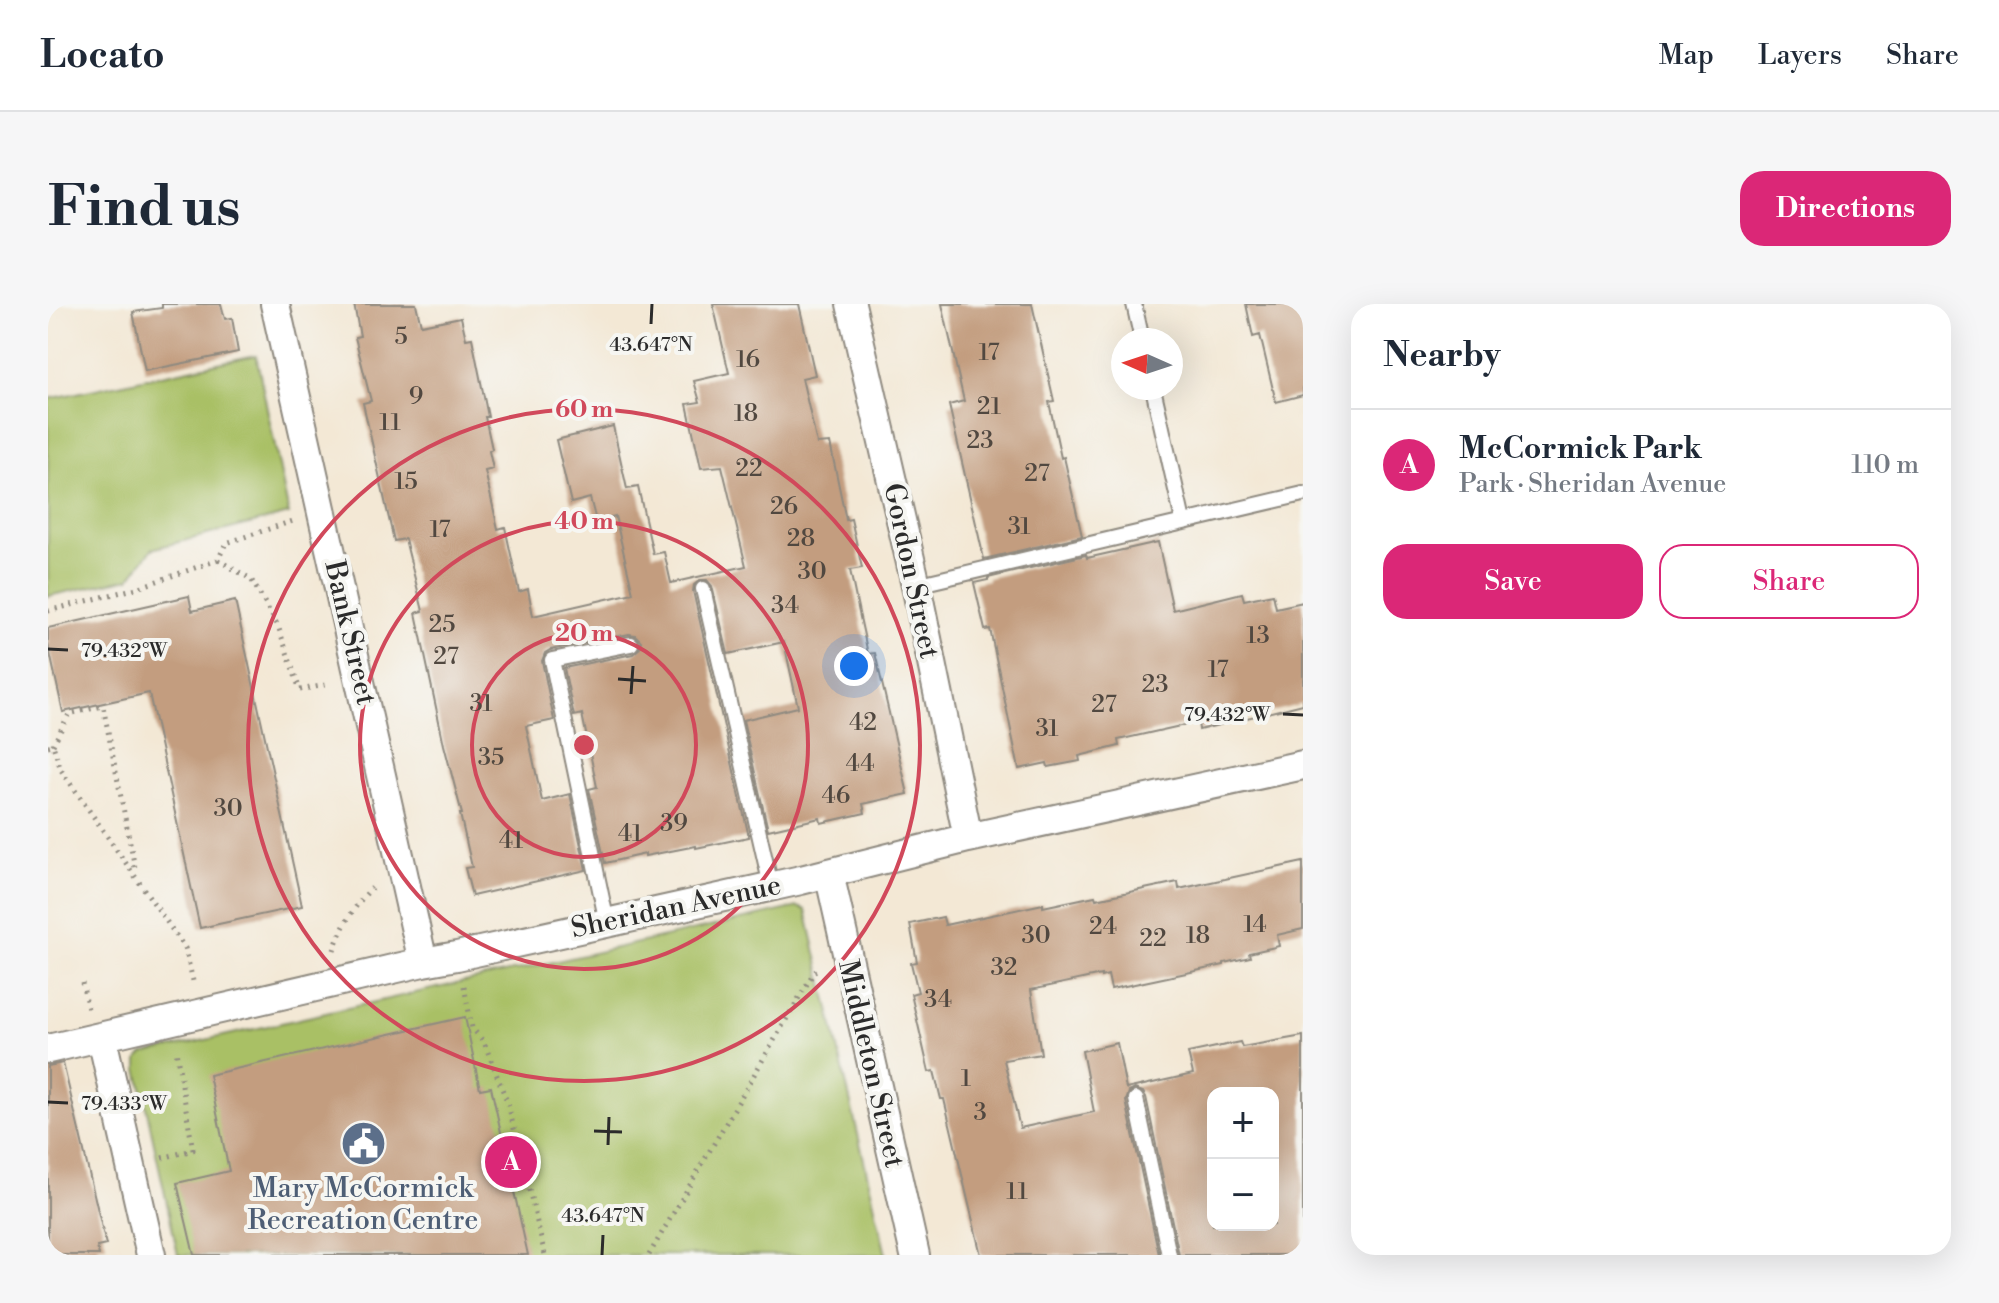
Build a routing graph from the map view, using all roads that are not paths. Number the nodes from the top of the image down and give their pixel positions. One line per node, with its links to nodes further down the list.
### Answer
1 (275, 304): 16 (street, Bank Street)
2 (851, 304): 8 (street, Gordon Street)
3 (1134, 304): 4 (lane)
4 (1139, 328)
5 (1156, 400): 7 (lane)
6 (1303, 494): 7 (lane)
7 (1183, 521): 8 (lane)
8 (916, 585): 12 (street, Gordon Street)
9 (703, 589): 14 (lane)
10 (631, 644): 15 (lane)
11 (1303, 765): 12 (street, Sheridan Avenue)
12 (968, 838): 13 (street, Sheridan Avenue)
13 (829, 873): 14 (street, Sheridan Avenue); 21 (street, Middleton Street)
14 (771, 886): 15 (street, Sheridan Avenue)
15 (607, 923): 16 (street, Sheridan Avenue)
16 (423, 962): 17 (street, Sheridan Avenue)
17 (95, 1026): 18 (street, Sheridan Avenue); 20 (street)
18 (48, 1049)
19 (1136, 1099): 22 (lane)
20 (151, 1255)
21 (915, 1255)
22 (1169, 1255)

